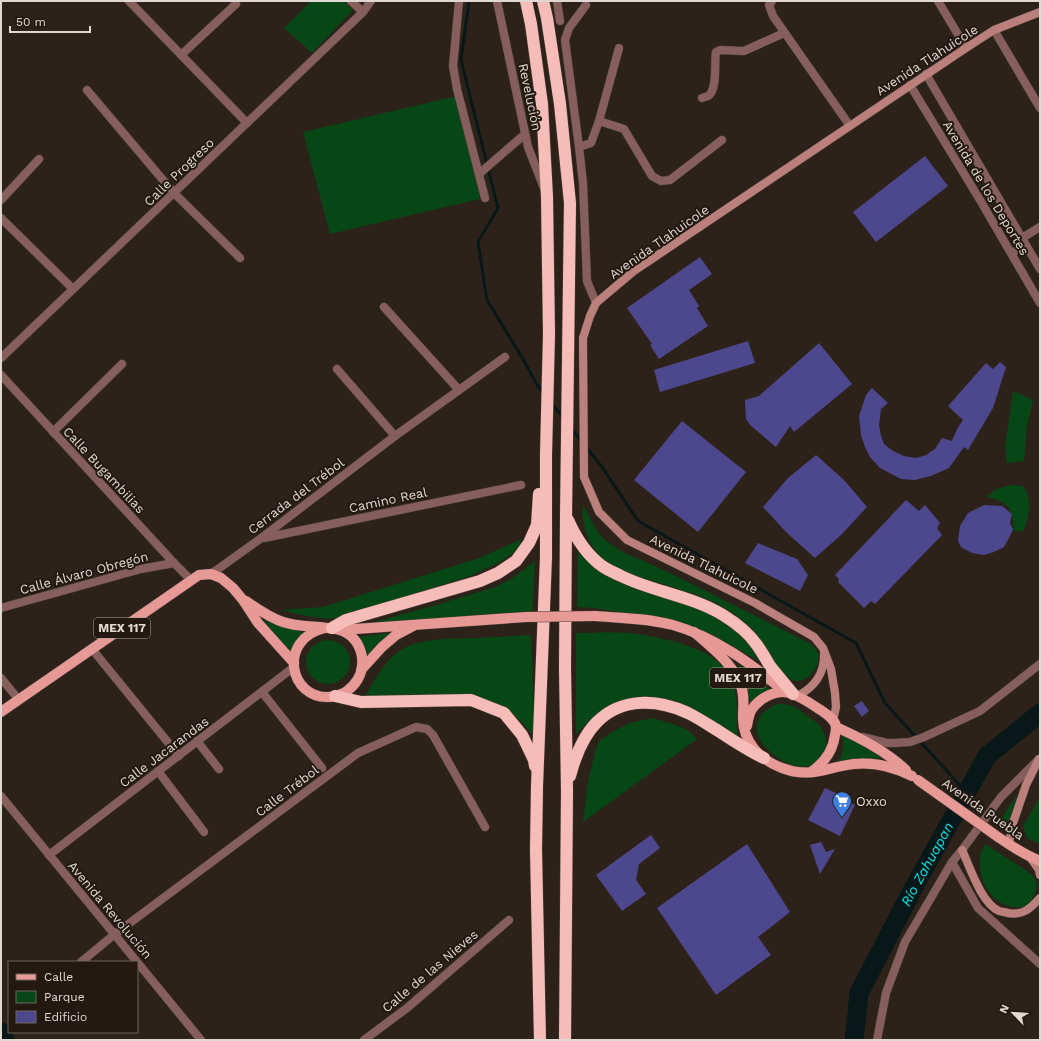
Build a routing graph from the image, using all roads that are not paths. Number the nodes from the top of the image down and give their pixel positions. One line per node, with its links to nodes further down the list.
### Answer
1 (129, 1): 20 (street)
2 (351, 1): 13 (street)
3 (371, 1): 13 (street, Calle Progreso)
4 (459, 1): 33 (street)
5 (497, 1): 29 (street, Revelución)
6 (526, 1): 35 (highway)
7 (543, 1): 58 (highway)
8 (557, 1): 15 (street)
9 (938, 1): 19 (street)
10 (770, 3): 17 (street)
11 (236, 4): 20 (street)
12 (586, 5): 31 (street)
13 (363, 12): 27 (street, Calle Progreso)
14 (1040, 12): 16 (main road, Avenida Tlahuicole)
15 (560, 21)
16 (994, 30): 19 (main road, Avenida Tlahuicole); 25 (street)
17 (784, 33): 24 (street); 28 (street)
18 (619, 48): 26 (street)
19 (966, 48): 21 (main road, Avenida Tlahuicole)
20 (181, 55): 27 (street)
21 (926, 74): 22 (main road, Avenida Tlahuicole); 40 (street, Avenida de los Deportes)
22 (910, 85): 28 (main road, Avenida Tlahuicole); 40 (street, Avenida de los Deportes)
23 (87, 90): 34 (street)
24 (702, 98)
25 (1040, 108)
26 (599, 121): 30 (street); 31 (street)
27 (247, 123): 34 (street, Calle Progreso)
28 (850, 126): 45 (main road, Avenida Tlahuicole)
29 (525, 134): 33 (street); 35 (street, Revelución)
30 (722, 140)
31 (580, 147): 45 (street)
32 (39, 159): 37 (street)
33 (478, 174): 36 (street)
34 (174, 193): 42 (street); 44 (street, Calle Progreso)
35 (547, 197): 56 (highway)
36 (485, 198)
37 (1, 200)
38 (1, 218): 44 (street)
39 (1040, 227): 40 (street)
40 (1012, 238): 41 (street, Avenida de los Deportes); 41 (street); 43 (street, Avenida de los Deportes)
41 (1012, 254): 46 (street, Avenida de los Deportes)
42 (240, 258)
43 (1040, 270)
44 (73, 289): 49 (street, Calle Progreso)
45 (596, 303): 68 (main road, Avenida Tlahuicole)
46 (1040, 303)
47 (384, 307): 53 (street)
48 (506, 357): 53 (street, Cerrada del Trébol)
49 (1, 358)
50 (122, 364): 54 (street)
51 (337, 369): 55 (street)
52 (1, 375): 54 (street, Calle Bugambilias)
53 (459, 390): 55 (street, Cerrada del Trébol)
54 (53, 432): 60 (street, Calle Bugambilias)
55 (395, 436): 59 (street, Cerrada del Trébol)
56 (546, 455): 66 (highway); 91 (highway)
57 (521, 485): 59 (street, Camino Real)
58 (566, 517): 75 (highway); 92 (highway)
59 (260, 538): 61 (street, Cerrada del Trébol)
60 (174, 563): 62 (street, Calle Bugambilias); 64 (street, Calle Álvaro Obregón)
61 (212, 574): 62 (main road, MEX 117); 63 (main road, MEX 117)
62 (191, 580): 69 (main road, MEX 117)
63 (243, 600): 66 (main road, MEX 117); 71 (main road, MEX 117)
64 (1, 608)
65 (416, 624): 66 (main road, MEX 117); 67 (main road, MEX 117, bridge); 72 (main road, MEX 117)
66 (333, 629): 71 (main road, MEX 117); 72 (main road)
67 (694, 632): 75 (main road, MEX 117); 81 (main road, MEX 117)
68 (823, 648): 75 (main road, MEX 117); 79 (main road)
69 (92, 649): 77 (main road, MEX 117); 83 (street)
70 (1040, 664): 80 (street)
71 (294, 665): 74 (street, Calle Jacarandas); 76 (main road, MEX 117)
72 (362, 669): 76 (main road, MEX 117)
73 (1, 678): 77 (street)
74 (262, 692): 82 (street, Calle Jacarandas); 86 (street)
75 (792, 694): 79 (main road, MEX 117); 81 (main road, MEX 117)
76 (335, 696): 91 (highway)
77 (19, 700): 78 (main road, MEX 117)
78 (1, 712)
79 (835, 724): 80 (main road, MEX 117); 89 (main road)
80 (856, 736): 90 (main road, MEX 117)
81 (748, 740): 84 (main road, MEX 117)
82 (197, 742): 83 (street, Calle Jacarandas); 87 (street)
83 (178, 756): 88 (street, Calle Jacarandas)
84 (764, 758): 89 (main road, MEX 117); 92 (highway)
85 (1039, 758): 96 (main road); 97 (street)
86 (322, 768)
87 (219, 769)
88 (158, 772): 95 (street); 98 (street, Calle Jacarandas)
89 (810, 773): 90 (main road, MEX 117)
90 (915, 778): 96 (main road, Avenida Puebla / MEX 117, bridge)
91 (537, 786): 111 (highway)
92 (567, 791): 112 (highway)
93 (1, 796): 98 (street, Avenida Revolución)
94 (485, 826): 104 (street, Calle Trébol)
95 (204, 832)
96 (1009, 844): 99 (main road, Avenida Puebla / MEX 117)
97 (962, 850): 100 (street); 102 (main road)
98 (49, 855): 104 (street, Avenida Revolución)
99 (1035, 859): 101 (main road)
100 (952, 862): 108 (street); 113 (street)
101 (1040, 875)
102 (1040, 898)
103 (509, 920): 110 (street, Calle de las Nieves)
104 (115, 934): 105 (street, Calle Trébol); 106 (street, Avenida Revolución)
105 (82, 961)
106 (137, 961)
107 (138, 962): 109 (street, Avenida Revolución)
108 (1040, 964)
109 (201, 1040)
110 (364, 1040)
111 (540, 1040)
112 (565, 1040)
113 (877, 1040)

